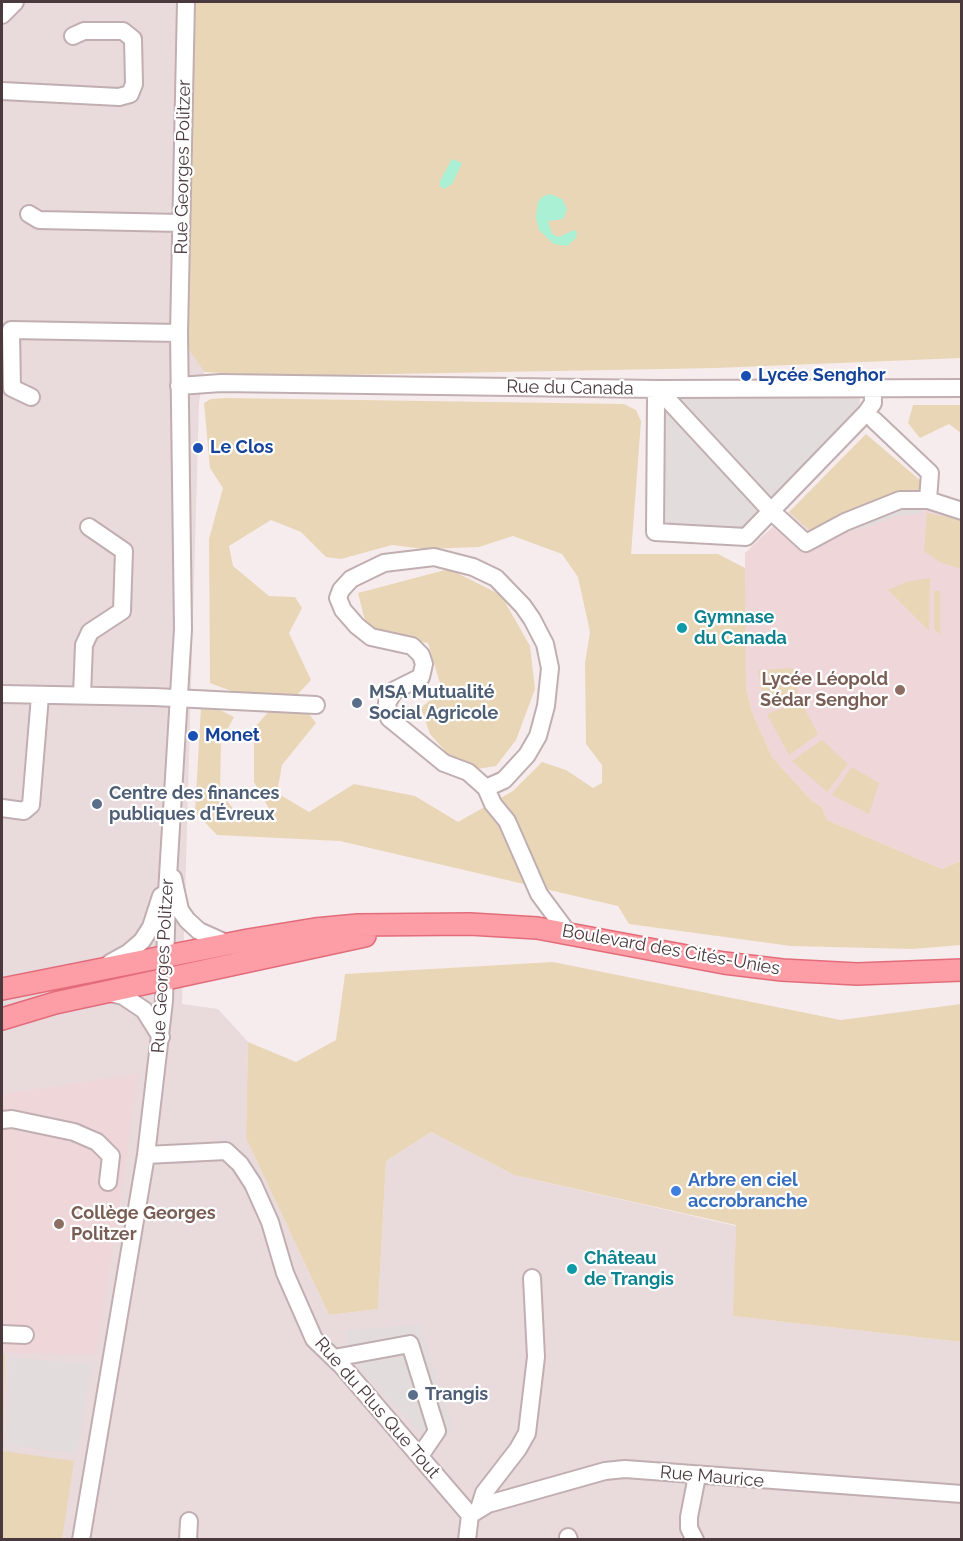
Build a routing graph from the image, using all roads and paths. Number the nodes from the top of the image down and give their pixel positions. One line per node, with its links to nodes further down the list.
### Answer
1 (15, 2): 3 (street)
2 (186, 2): 7 (street, Rue Georges Politzer)
3 (2, 15)
4 (73, 36): 5 (street)
5 (2, 91)
6 (29, 213): 7 (street)
7 (181, 223): 8 (street, Rue Georges Politzer)
8 (179, 333): 9 (street, Rue Georges Politzer); 13 (street)
9 (179, 386): 11 (street, Rue du Canada); 22 (street, Rue Georges Politzer)
10 (962, 388): 12 (street, Rue du Canada)
11 (658, 389): 12 (street, Rue du Canada); 16 (street); 16 (street)
12 (873, 389): 16 (street)
13 (31, 397)
14 (874, 420): 15 (street)
15 (928, 500): 16 (street); 17 (street)
16 (770, 510)
17 (962, 511)
18 (89, 527): 20 (street)
19 (2, 694): 21 (street)
20 (82, 695): 21 (street); 22 (street)
21 (40, 696): 25 (street)
22 (180, 698): 23 (street); 26 (street, Rue Georges Politzer)
23 (316, 705)
24 (486, 788): 24 (street); 28 (street)
25 (2, 808)
26 (169, 863): 29 (street); 30 (street, Rue Georges Politzer); 32 (street)
27 (416, 925): 28 (main road, Boulevard des Cités-Unies); 29 (main road, Boulevard des Cités-Unies); 33 (main road, Boulevard des Cités-Unies)
28 (568, 933): 31 (main road, Boulevard des Cités-Unies)
29 (228, 944): 30 (main road, Boulevard des Cités-Unies)
30 (165, 956): 32 (main road, Boulevard des Cités-Unies); 33 (street, Rue Georges Politzer)
31 (962, 970)
32 (94, 971): 34 (main road, Boulevard des Cités-Unies)
33 (164, 979): 35 (main road, Boulevard des Cités-Unies); 37 (street, Rue Georges Politzer)
34 (2, 989)
35 (102, 992): 36 (main road, Boulevard des Cités-Unies); 37 (street)
36 (2, 1019)
37 (161, 1037): 39 (street, Rue Georges Politzer)
38 (2, 1120): 40 (street)
39 (146, 1155): 44 (street, Rue du Plus Que Tout); 50 (street, Rue Georges Politzer)
40 (108, 1182)
41 (532, 1278): 48 (street)
42 (2, 1334): 43 (street)
43 (24, 1335)
44 (334, 1359): 45 (street, Rue du Plus Que Tout); 45 (street)
45 (420, 1456): 48 (street, Rue du Plus Que Tout)
46 (697, 1476): 47 (street, Rue Maurice); 48 (street, Rue Maurice); 53 (street)
47 (962, 1494)
48 (474, 1512): 52 (street)
49 (189, 1521): 51 (street)
50 (81, 1539)
51 (188, 1539)
52 (467, 1539)
53 (695, 1539)

